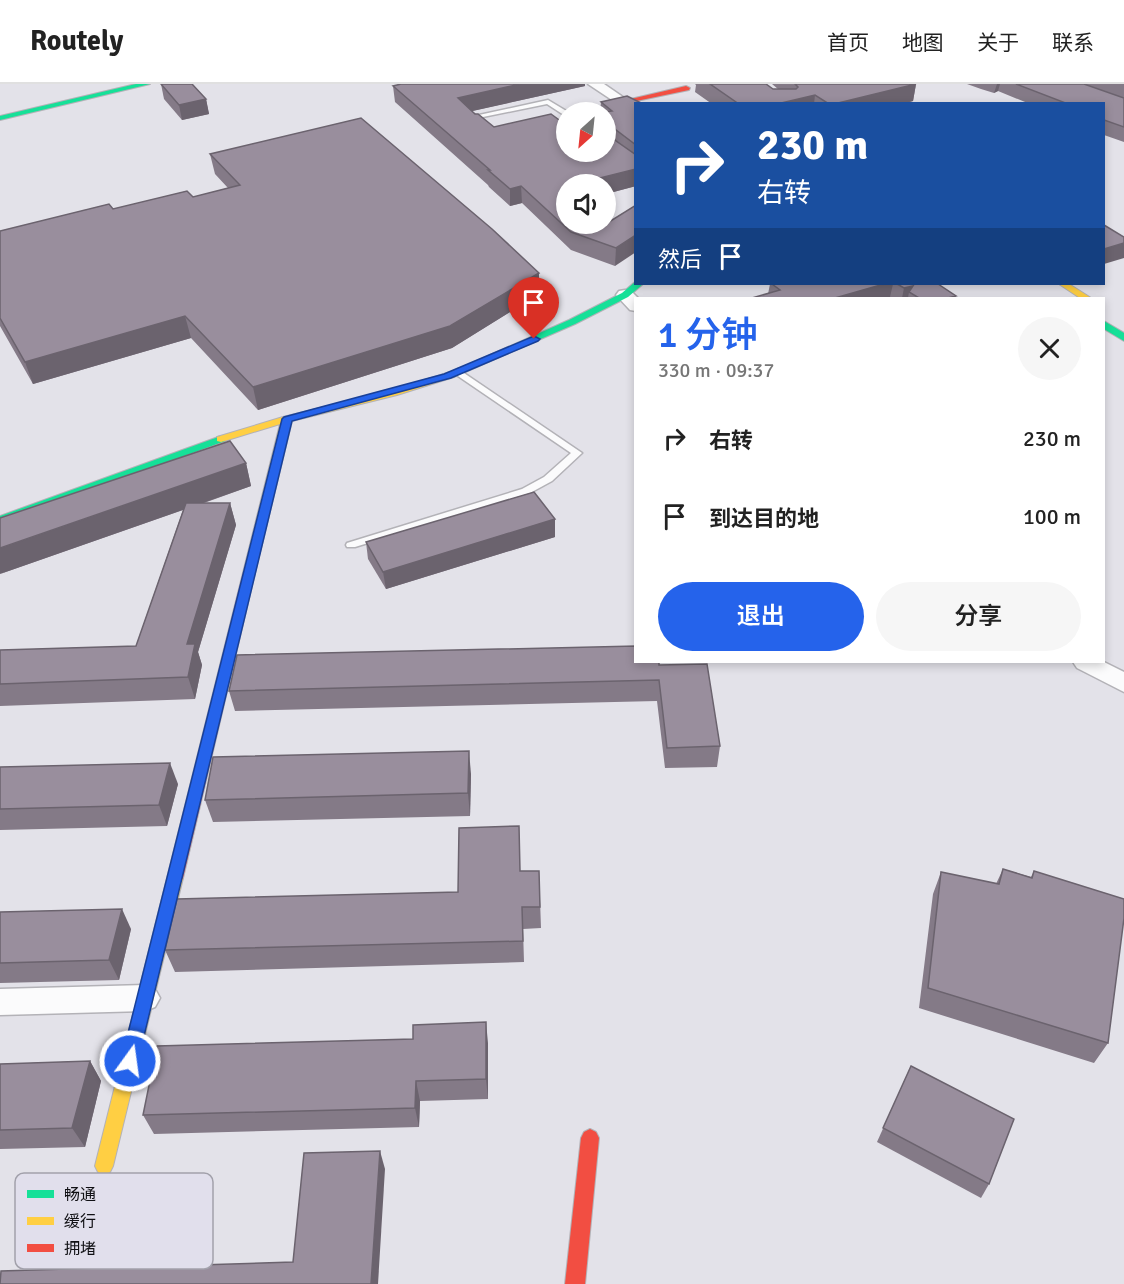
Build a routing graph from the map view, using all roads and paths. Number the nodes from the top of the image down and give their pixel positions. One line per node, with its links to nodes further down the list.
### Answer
1 (97, 84): 6 (street)
2 (146, 84): 9 (street)
3 (595, 84): 5 (street)
4 (686, 88): 5 (street)
5 (622, 102): 8 (street)
6 (0, 106)
7 (556, 107): 10 (lane)
8 (634, 111)
9 (0, 118)
10 (477, 127)
11 (1057, 286): 13 (street)
12 (633, 295): 18 (street)
13 (1084, 297)
14 (1105, 311): 15 (street)
15 (1124, 324)
16 (1105, 325): 17 (street)
17 (1124, 338)
18 (458, 372): 19 (street); 21 (lane)
19 (287, 419): 20 (street); 24 (street)
20 (0, 520)
21 (351, 545)
22 (1087, 663): 23 (street)
23 (1124, 683)
24 (146, 998): 25 (street); 27 (street)
25 (0, 1002)
26 (590, 1138): 28 (street)
27 (104, 1167)
28 (575, 1284)

